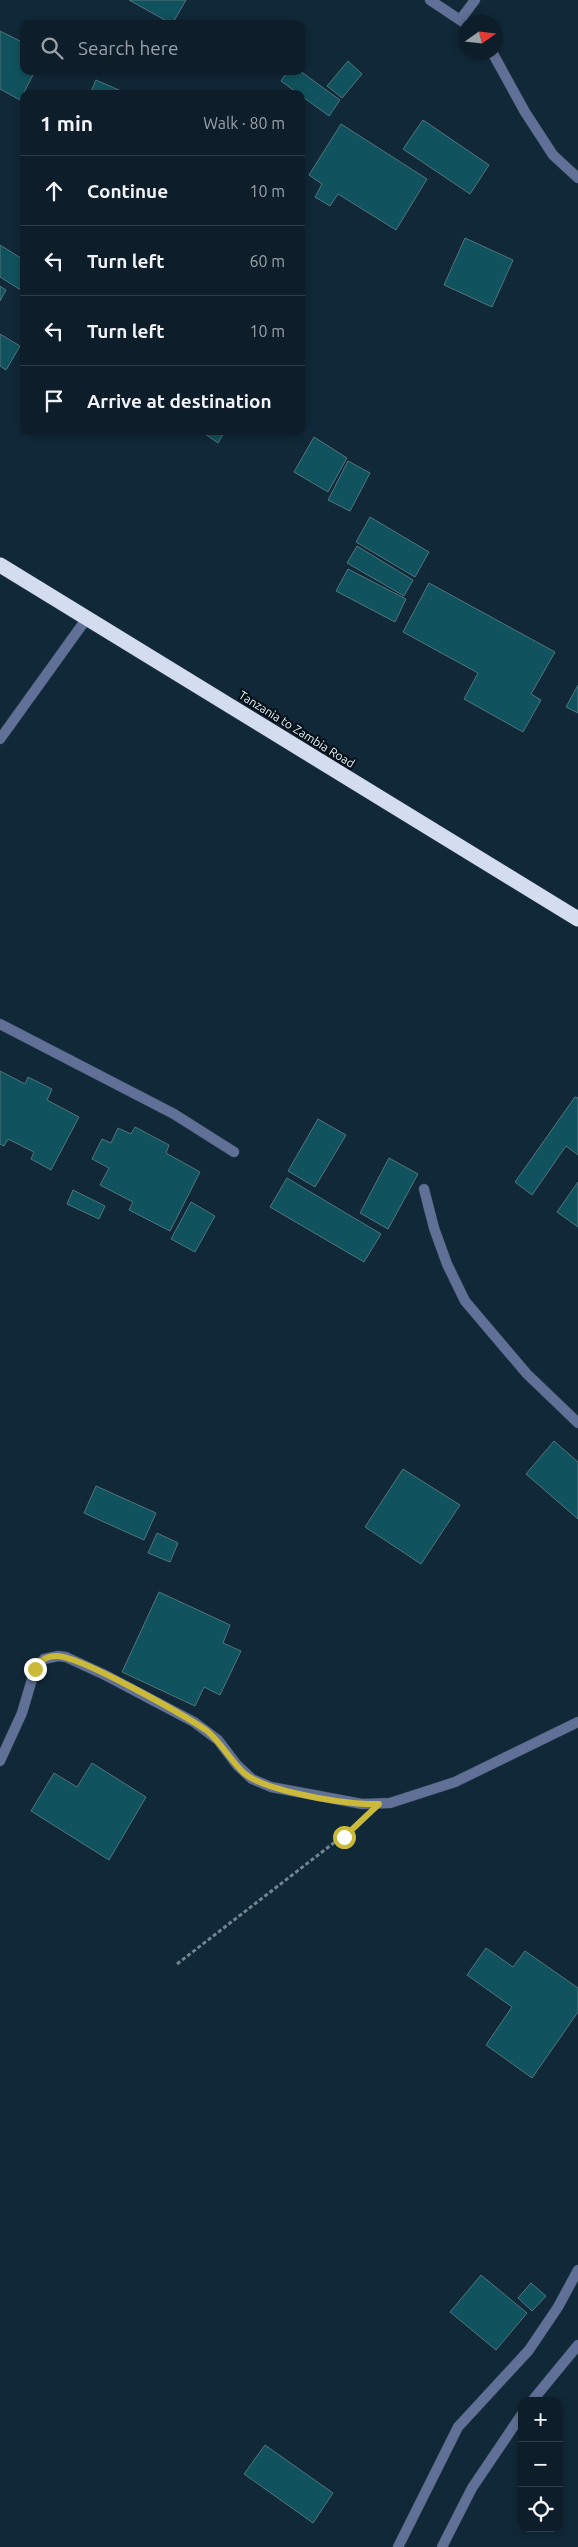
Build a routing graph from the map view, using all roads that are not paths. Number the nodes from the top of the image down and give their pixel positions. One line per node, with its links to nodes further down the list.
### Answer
1 (430, 0): 4 (street)
2 (475, 0): 3 (street)
3 (467, 15)
4 (458, 19)
5 (496, 60): 6 (street)
6 (578, 178)
7 (0, 565): 8 (highway, Tanzania to Zambia Road)
8 (87, 618): 9 (street); 10 (highway, Tanzania to Zambia Road)
9 (0, 739)
10 (578, 919)
11 (0, 1024): 12 (street)
12 (234, 1152)
13 (424, 1189): 14 (street)
14 (578, 1423)
15 (578, 1722): 16 (street)
16 (0, 1761)
17 (578, 2270): 21 (street)
18 (578, 2345): 19 (street)
19 (535, 2397)
20 (518, 2420): 22 (street)
21 (398, 2547)
22 (442, 2547)

